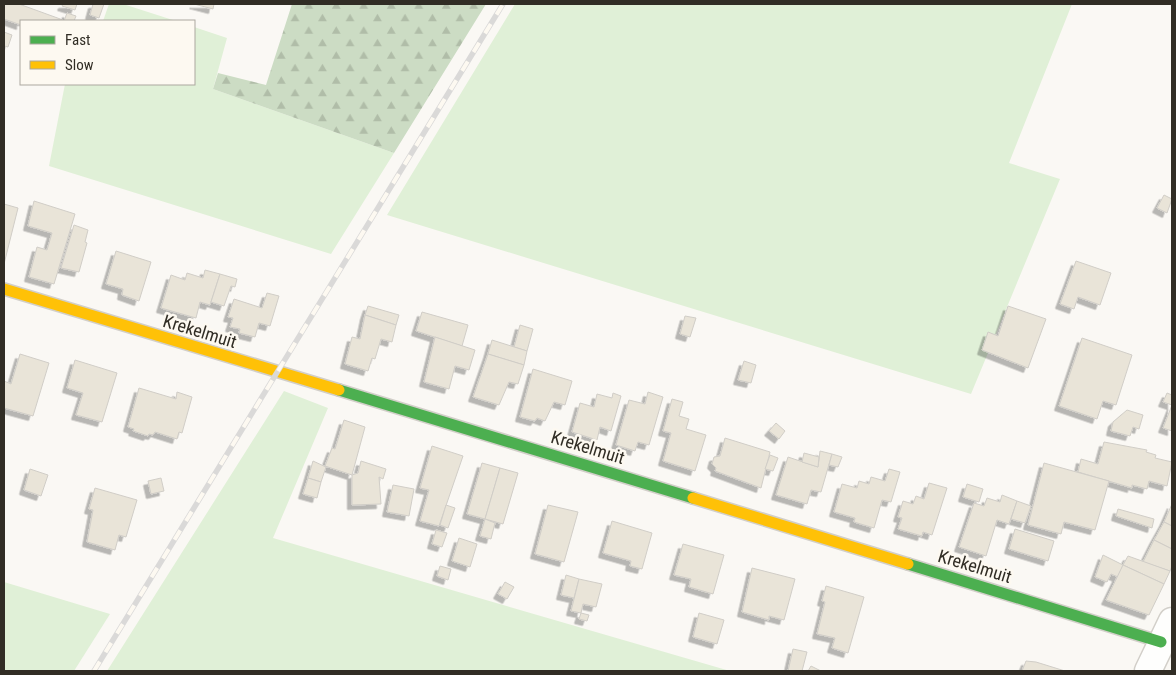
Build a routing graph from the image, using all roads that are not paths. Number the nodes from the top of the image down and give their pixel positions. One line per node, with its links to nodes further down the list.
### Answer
1 (4, 289): 2 (street, Krekelmuit)
2 (1167, 632): 3 (street)
3 (1148, 671)

